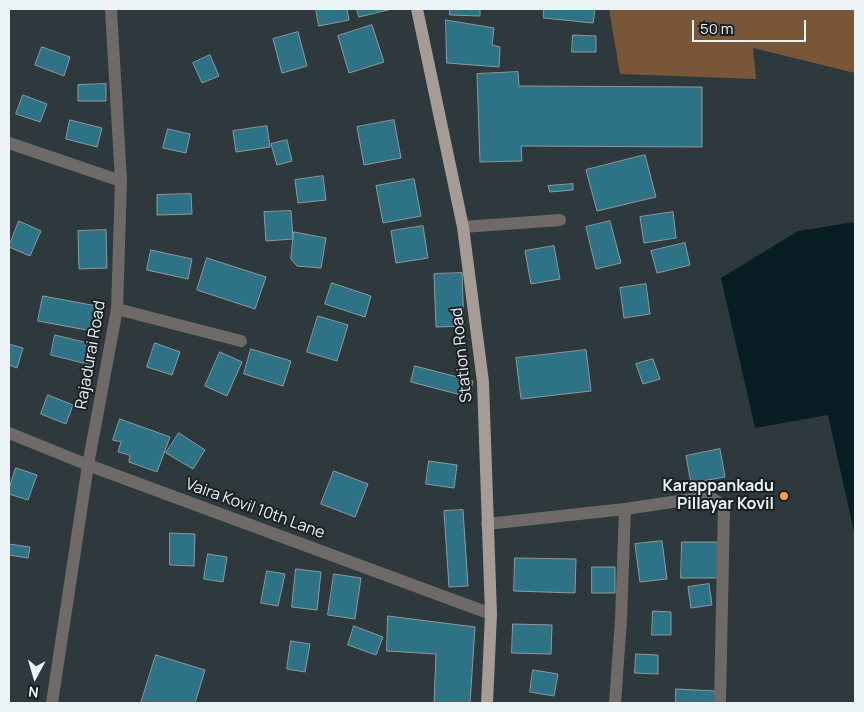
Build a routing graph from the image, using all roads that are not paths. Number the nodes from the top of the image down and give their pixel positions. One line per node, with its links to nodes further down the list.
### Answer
1 (110, 9): 4 (street, Rajadurai Road)
2 (417, 9): 6 (main road, Station Road)
3 (9, 143): 4 (street)
4 (121, 181): 7 (street, Rajadurai Road)
5 (560, 220): 6 (street)
6 (463, 227): 12 (main road, Station Road)
7 (117, 309): 8 (street); 10 (street, Rajadurai Road)
8 (241, 341)
9 (9, 433): 10 (street, Vaira Kovil 10th Lane)
10 (88, 465): 13 (street, Vaira Kovil 10th Lane); 14 (street, Rajadurai Road)
11 (625, 509): 12 (street); 16 (street); 17 (street)
12 (487, 524): 13 (main road, Station Road)
13 (492, 614): 15 (main road, Station Road)
14 (52, 703)
15 (487, 703)
16 (615, 703)
17 (720, 703)

